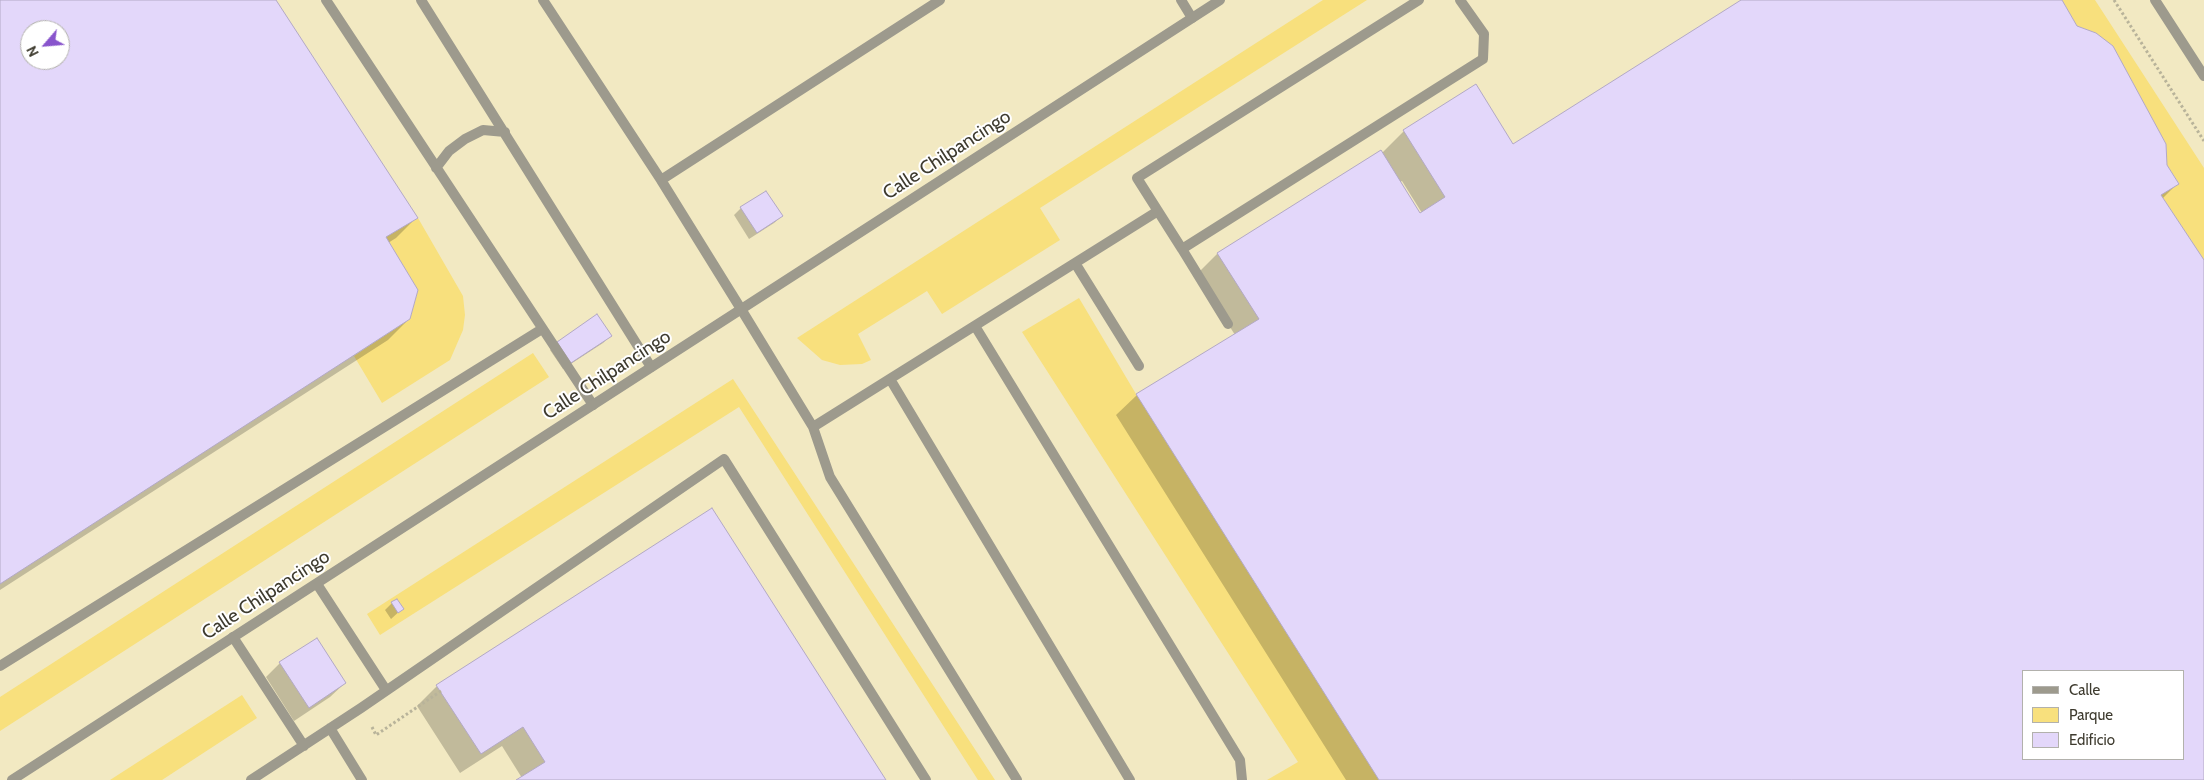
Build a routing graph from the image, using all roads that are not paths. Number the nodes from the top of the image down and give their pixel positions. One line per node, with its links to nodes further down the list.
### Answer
1 (326, 0): 13 (street)
2 (421, 0): 12 (street)
3 (543, 0): 14 (street)
4 (940, 0): 14 (street)
5 (1181, 0): 10 (street)
6 (1220, 0): 10 (street, Calle Chilpancingo)
7 (1419, 0): 15 (street)
8 (1460, 0): 16 (street)
9 (2155, 0): 11 (street)
10 (1192, 18): 18 (street, Calle Chilpancingo)
11 (2204, 76)
12 (505, 132): 13 (street); 23 (street)
13 (436, 168): 21 (street)
14 (661, 180): 18 (street)
15 (1158, 211): 16 (street); 17 (street)
16 (1182, 249): 19 (street)
17 (1075, 263): 20 (street); 22 (street)
18 (741, 308): 23 (street, Calle Chilpancingo); 26 (street)
19 (1228, 324)
20 (975, 326): 24 (street); 39 (street)
21 (542, 329): 25 (street); 29 (street)
22 (1139, 366)
23 (651, 367): 25 (street, Calle Chilpancingo)
24 (890, 379): 26 (street); 38 (street)
25 (593, 405): 27 (street, Calle Chilpancingo)
26 (813, 427): 37 (street)
27 (317, 584): 28 (street, Calle Chilpancingo); 30 (street)
28 (233, 637): 32 (street); 33 (street, Calle Chilpancingo)
29 (0, 666)
30 (386, 690): 31 (street); 36 (street)
31 (330, 728): 32 (street); 35 (street)
32 (304, 746): 34 (street)
33 (12, 780)
34 (251, 780)
35 (362, 780)
36 (926, 780)
37 (1017, 780)
38 (1130, 780)
39 (1242, 780)

